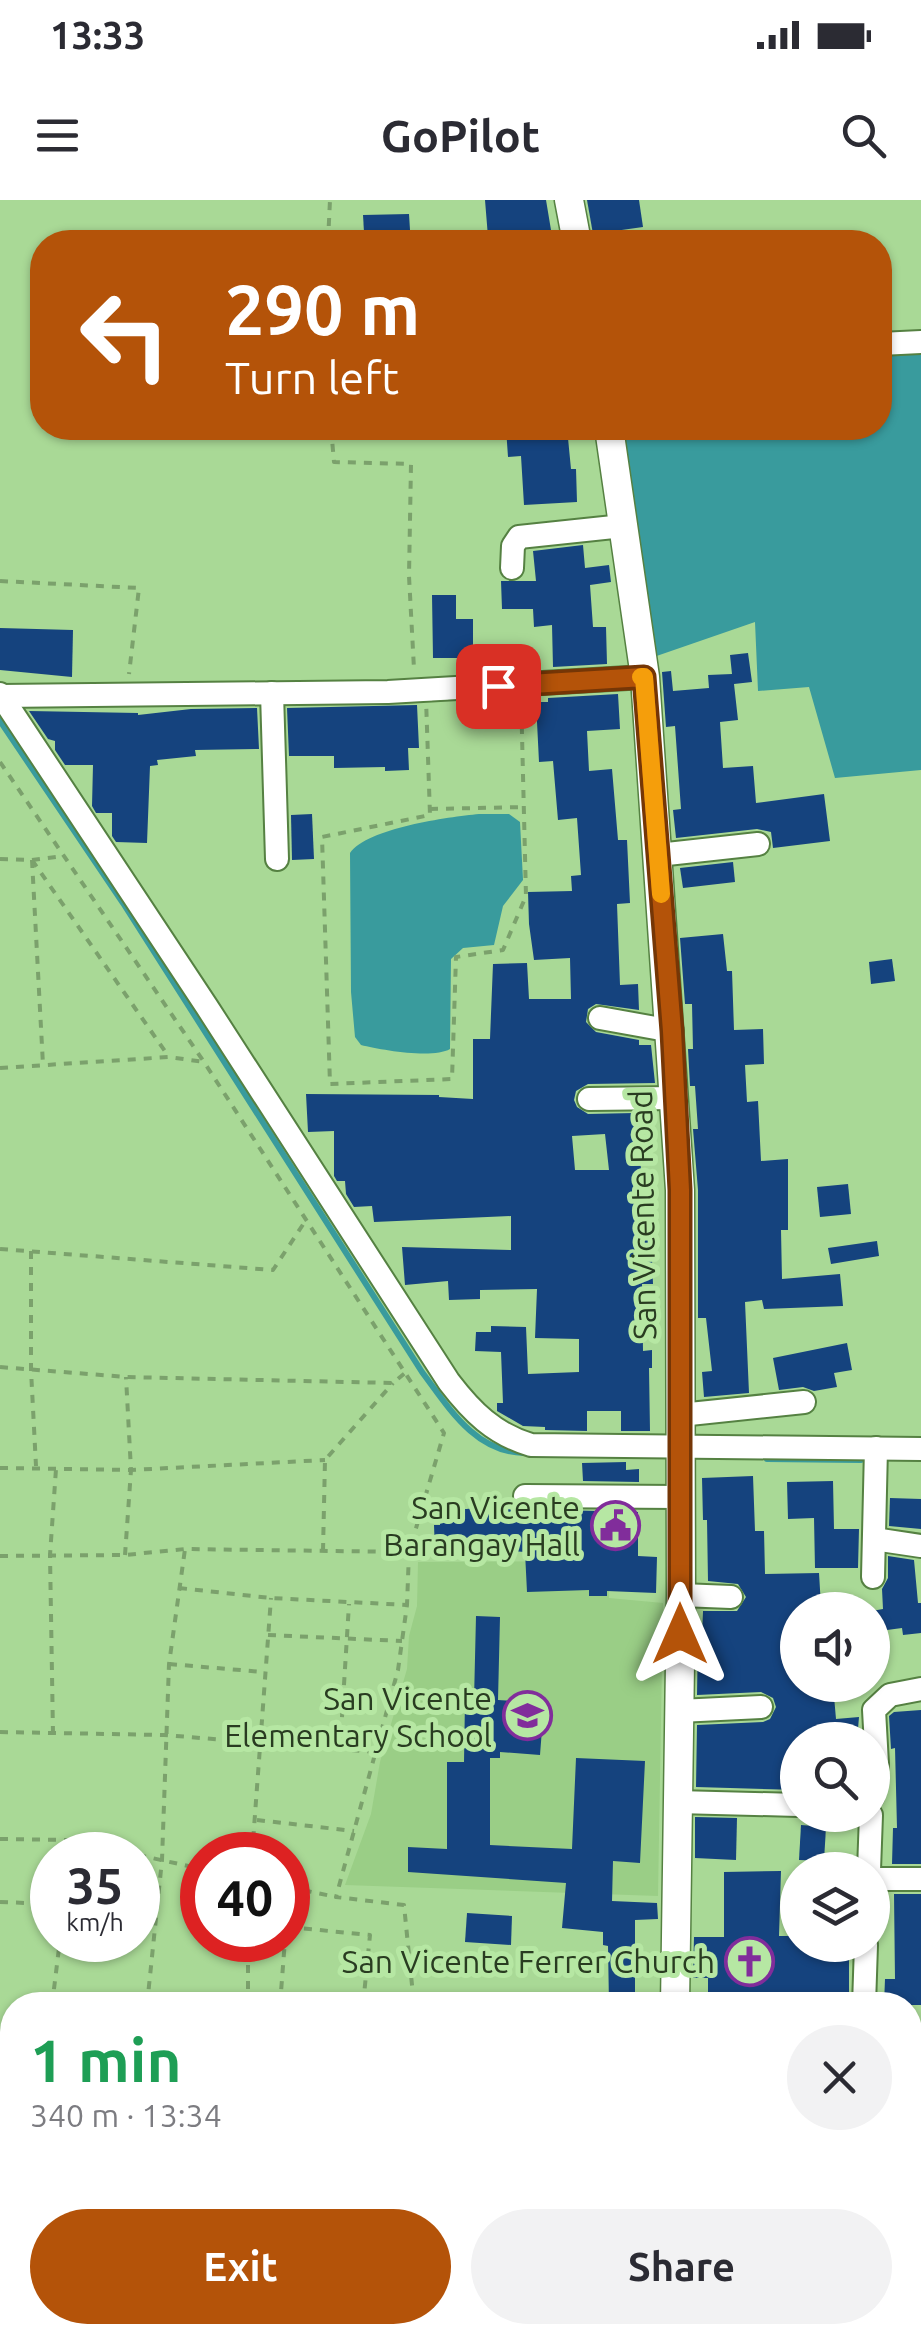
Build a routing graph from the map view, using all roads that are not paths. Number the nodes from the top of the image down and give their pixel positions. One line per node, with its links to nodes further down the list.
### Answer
1 (569, 200): 2 (street)
2 (575, 230)
3 (921, 342): 4 (street)
4 (892, 343)
5 (611, 440): 6 (street, San Vicente Road)
6 (622, 526): 7 (street); 8 (street, San Vicente Road)
7 (512, 568)
8 (644, 677): 9 (street); 12 (street, San Vicente Road)
9 (272, 692): 10 (street); 13 (street)
10 (0, 696): 20 (street)
11 (758, 844): 12 (street)
12 (658, 855): 15 (street, San Vicente Road)
13 (277, 859)
14 (600, 1018): 15 (street)
15 (672, 1031): 16 (street, San Vicente Road)
16 (675, 1098): 17 (street); 19 (street, San Vicente Road)
17 (589, 1099)
18 (804, 1402): 19 (street)
19 (680, 1415): 20 (street, San Vicente Road)
20 (680, 1445): 21 (street); 24 (street, San Vicente Road)
21 (876, 1448): 22 (street); 25 (street)
22 (921, 1448)
23 (525, 1496): 24 (street)
24 (680, 1497): 28 (street, San Vicente Road)
25 (874, 1538): 26 (street); 27 (street)
26 (921, 1546)
27 (873, 1577)
28 (680, 1595): 29 (street); 32 (street, San Vicente Road)
29 (731, 1597)
30 (921, 1690): 33 (street)
31 (761, 1707): 32 (street)
32 (679, 1711): 34 (street, San Vicente Road)
33 (875, 1722)
34 (677, 1802): 35 (street); 39 (street, San Vicente Road)
35 (780, 1805)
36 (921, 1878): 37 (street)
37 (890, 1879)
38 (865, 1962): 40 (street)
39 (675, 1992)
40 (864, 1992)

